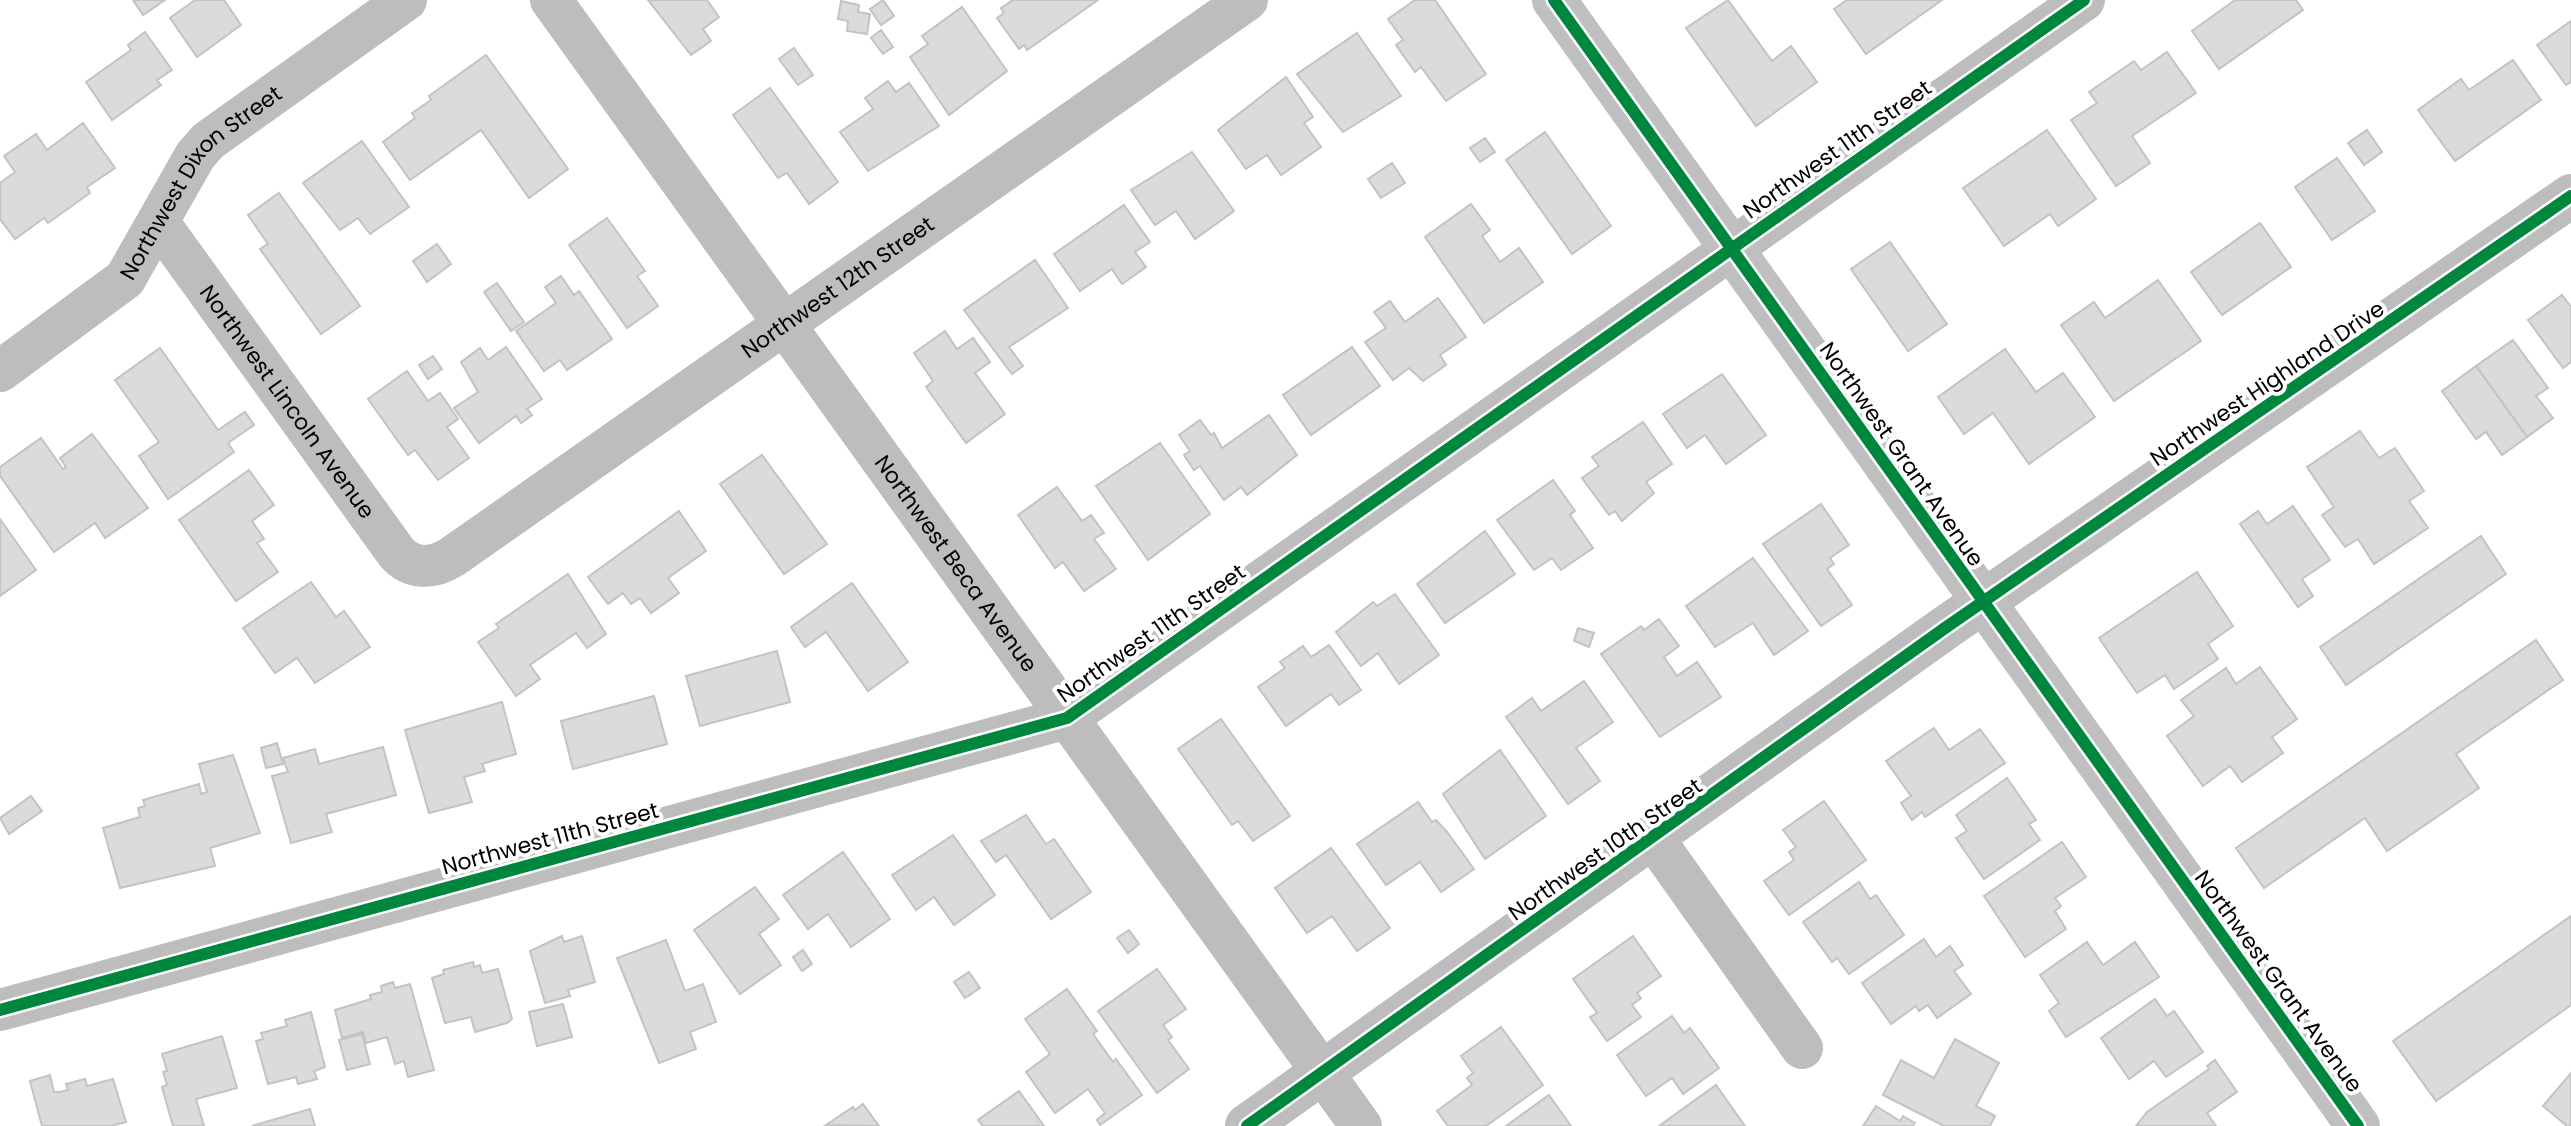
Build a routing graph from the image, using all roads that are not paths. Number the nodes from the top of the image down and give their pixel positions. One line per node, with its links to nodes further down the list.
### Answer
1 (406, 0): 7 (street, Northwest Dixon Street)
2 (551, 0): 9 (street, Northwest Beca Avenue)
3 (1247, 0): 9 (street, Northwest 12th Street)
4 (1554, 0): 8 (main road, Northwest Grant Avenue)
5 (2084, 0): 8 (street, Northwest 11th Street)
6 (2571, 196): 12 (street, Northwest Highland Drive)
7 (159, 223): 10 (street, Northwest Dixon Street); 11 (street, Northwest Lincoln Avenue)
8 (1731, 247): 12 (main road, Northwest Grant Avenue); 13 (street, Northwest 11th Street)
9 (783, 323): 11 (street, Northwest 12th Street); 13 (street, Northwest Beca Avenue)
10 (0, 371)
11 (427, 567)
12 (1983, 601): 14 (street, Northwest 10th Street); 20 (main road, Northwest Grant Avenue)
13 (1067, 718): 15 (street, Northwest 11th Street); 17 (street, Northwest Beca Avenue)
14 (1654, 839): 16 (street); 17 (street, Northwest 10th Street)
15 (0, 1010)
16 (1802, 1048)
17 (1323, 1073): 18 (street, Northwest 10th Street); 19 (street, Northwest Beca Avenue)
18 (1247, 1126)
19 (1361, 1126)
20 (2358, 1126)

